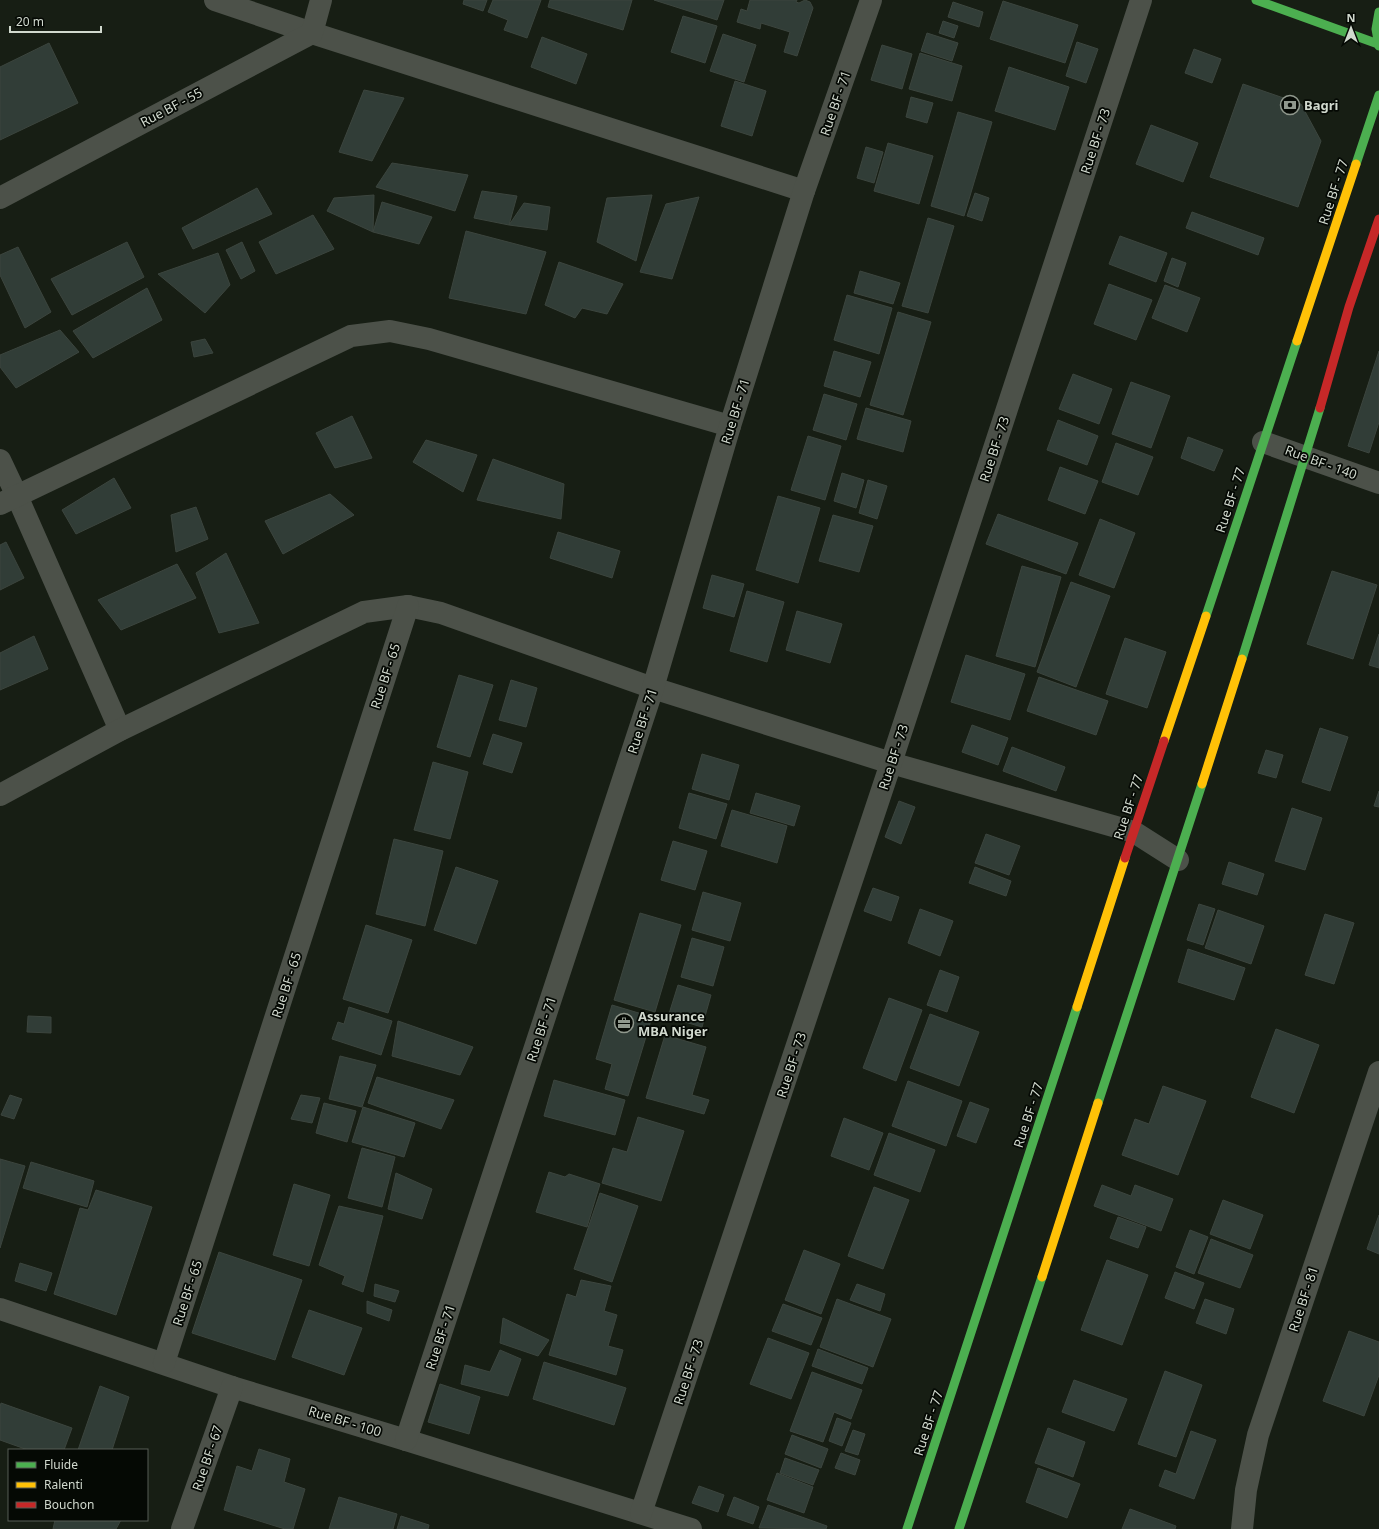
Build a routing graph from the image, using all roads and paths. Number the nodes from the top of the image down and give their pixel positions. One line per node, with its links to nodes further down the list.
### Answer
1 (215, 0): 7 (street)
2 (322, 0): 7 (street)
3 (871, 0): 10 (street, Rue BF - 71)
4 (1141, 0): 22 (street, Rue BF - 73)
5 (1256, 0): 8 (main road)
6 (1379, 12): 8 (main road)
7 (312, 33): 10 (street); 11 (street, Rue BF - 55)
8 (1378, 45)
9 (1379, 95): 14 (main road, Rue BF - 77)
10 (804, 191): 13 (street, Rue BF - 71)
11 (0, 198)
12 (1379, 219): 15 (main road)
13 (730, 426): 18 (street); 20 (street, Rue BF - 71)
14 (1263, 442): 15 (street, Rue BF - 140); 24 (main road, Rue BF - 77)
15 (1306, 456): 17 (street, Rue BF - 140); 25 (main road)
16 (0, 460): 18 (street)
17 (1379, 483)
18 (9, 500): 21 (street)
19 (408, 606): 20 (street); 21 (street); 28 (street, Rue BF - 65)
20 (653, 688): 22 (street); 30 (street, Rue BF - 71)
21 (120, 730): 23 (street)
22 (891, 763): 24 (street); 31 (street, Rue BF - 73)
23 (0, 795)
24 (1134, 832): 25 (street); 34 (main road, Rue BF - 77)
25 (1178, 860): 35 (main road)
26 (1379, 1072): 36 (street, Rue BF - 81)
27 (0, 1309): 28 (street, Rue BF - 100)
28 (164, 1363): 29 (street, Rue BF - 100)
29 (232, 1387): 30 (street, Rue BF - 100); 32 (street, Rue BF - 67)
30 (406, 1440): 31 (street, Rue BF - 100)
31 (641, 1513): 33 (street, Rue BF - 100)
32 (182, 1529)
33 (691, 1529)
34 (907, 1529)
35 (959, 1529)
36 (1242, 1529)

